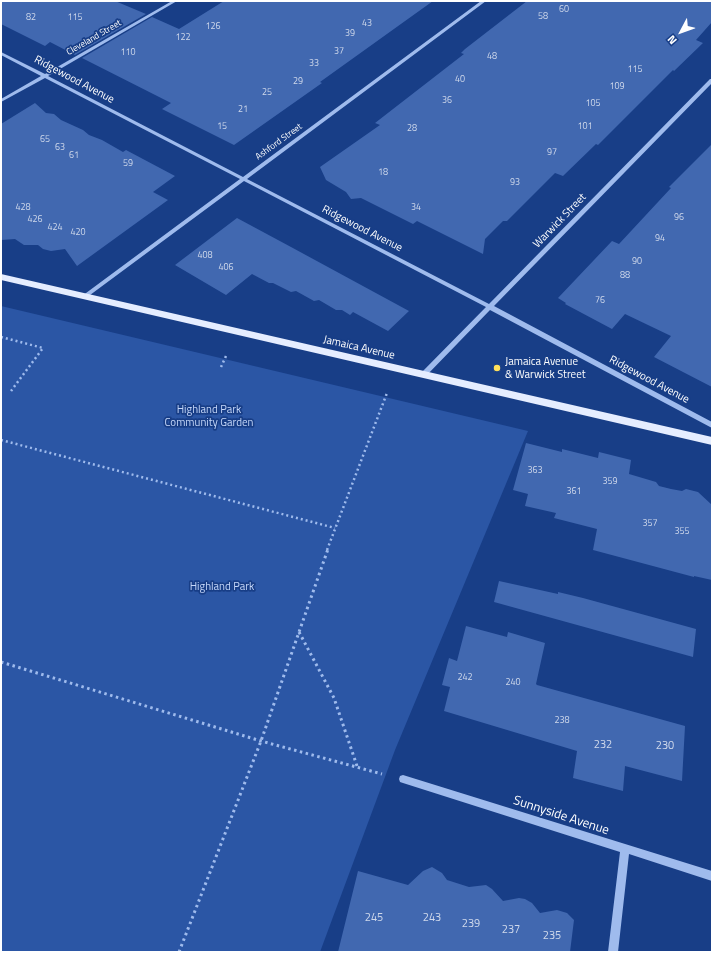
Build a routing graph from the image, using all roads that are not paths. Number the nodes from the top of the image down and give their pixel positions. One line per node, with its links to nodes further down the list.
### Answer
1 (175, 1): 4 (street, Cleveland Street)
2 (484, 1): 7 (street, Ashford Street)
3 (1, 53): 4 (street, Ridgewood Avenue)
4 (45, 76): 6 (street, Cleveland Street); 7 (street, Ridgewood Avenue)
5 (712, 80): 10 (street, Warwick Street)
6 (1, 101)
7 (242, 179): 9 (street, Ashford Street); 10 (street, Ridgewood Avenue)
8 (1, 277): 9 (main road, Jamaica Avenue)
9 (84, 297): 11 (main road, Jamaica Avenue)
10 (490, 307): 11 (street, Warwick Street); 12 (street, Ridgewood Avenue)
11 (423, 375): 13 (main road, Jamaica Avenue)
12 (712, 426)
13 (712, 441)
14 (403, 779): 15 (street, Sunnyside Avenue)
15 (625, 850): 16 (street, Sunnyside Avenue); 17 (street)
16 (712, 876)
17 (613, 952)

